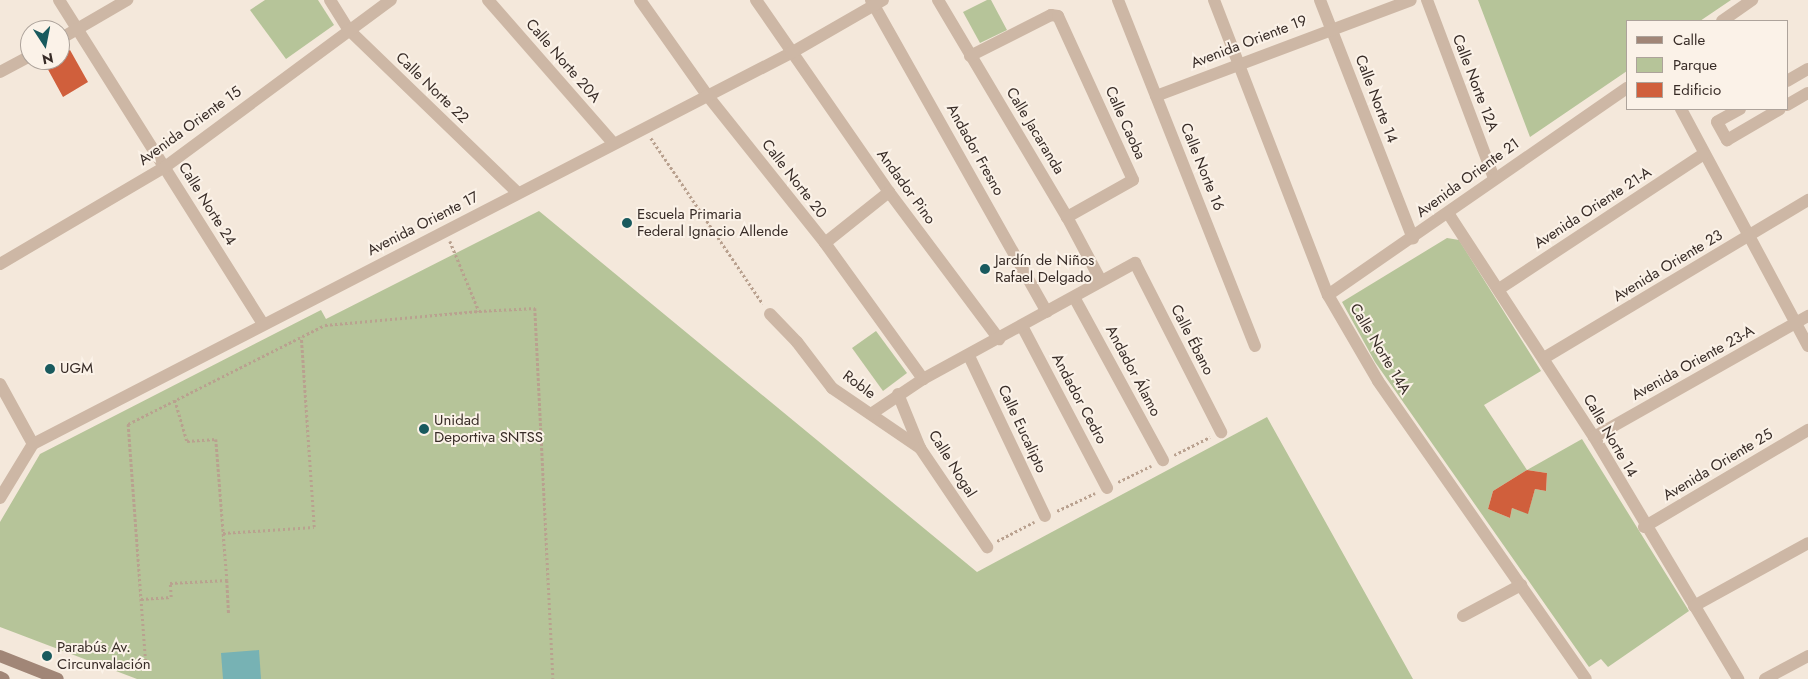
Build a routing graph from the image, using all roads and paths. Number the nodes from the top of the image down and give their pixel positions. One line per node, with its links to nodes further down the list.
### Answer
1 (59, 0): 19 (street, Calle Norte 24)
2 (127, 0): 19 (street)
3 (330, 0): 18 (street, Calle Norte 22)
4 (391, 0): 18 (street, Avenida Oriente 15)
5 (488, 0): 37 (street, Calle Norte 20A)
6 (640, 0): 30 (street, Calle Norte 20)
7 (756, 0): 21 (street, Andador Pino)
8 (938, 0): 22 (street, Calle Jacaranda)
9 (1118, 0): 31 (street, Calle Norte 16)
10 (1214, 0): 24 (street, Calle Norte 14A)
11 (1320, 0): 17 (street, Calle Norte 14)
12 (1411, 0): 17 (street, Avenida Oriente 19)
13 (1427, 0): 40 (street, Calle Norte 12A)
14 (1752, 0): 16 (street)
15 (876, 1): 21 (street, Avenida Oriente 17); 56 (street, Andador Fresno)
16 (1723, 20)
17 (1331, 28): 24 (street, Avenida Oriente 19); 48 (street, Calle Norte 14)
18 (348, 29): 39 (street, Avenida Oriente 15); 42 (street, Calle Norte 22)
19 (77, 30): 20 (street); 39 (street, Calle Norte 24)
20 (70, 34)
21 (791, 53): 30 (street, Avenida Oriente 17); 41 (street, Andador Pino)
22 (970, 56): 45 (street, Calle Jacaranda); 45 (street, Calle Caoba)
23 (20, 61): 26 (street)
24 (1240, 63): 31 (street, Avenida Oriente 19); 53 (street, Calle Norte 14A)
25 (1808, 68): 27 (street)
26 (0, 72)
27 (1790, 79): 29 (street)
28 (1626, 89): 40 (street, Avenida Oriente 21)
29 (1806, 94): 32 (street)
30 (707, 95): 36 (street, Avenida Oriente 17); 49 (street, Calle Norte 20)
31 (1156, 96): 64 (street, Calle Norte 16)
32 (1788, 104)
33 (1682, 110): 38 (street)
34 (1738, 110): 35 (street)
35 (1778, 110)
36 (645, 129): 37 (street, Avenida Oriente 17); 57 (path)
37 (614, 144): 42 (street, Avenida Oriente 17)
38 (1704, 154): 47 (street); 52 (street, Avenida Oriente 21-A)
39 (165, 167): 50 (street, Avenida Oriente 15); 59 (street, Calle Norte 24)
40 (1494, 178): 44 (street, Avenida Oriente 21)
41 (889, 192): 49 (street); 63 (street, Andador Pino)
42 (518, 193): 46 (street, Avenida Oriente 17)
43 (1808, 200): 47 (street, Avenida Oriente 23)
44 (1448, 213): 48 (street, Avenida Oriente 21); 52 (street, Calle Norte 14)
45 (1067, 217): 51 (street, Calle Jacaranda)
46 (445, 231): 55 (path); 59 (street, Avenida Oriente 17)
47 (1748, 237): 60 (street); 67 (street, Avenida Oriente 23)
48 (1413, 238): 53 (street, Avenida Oriente 21)
49 (825, 243): 68 (street, Calle Norte 20)
50 (0, 264)
51 (1101, 281): 54 (street); 74 (street, Calle Ébano)
52 (1499, 289): 67 (street, Calle Norte 14)
53 (1328, 295): 87 (street, Calle Norte 14A)
54 (1074, 297): 56 (street); 78 (street, Andador Álamo)
55 (480, 312): 62 (path); 98 (path)
56 (1047, 312): 61 (street)
57 (770, 314): 72 (street, Roble)
58 (1808, 316): 60 (street, Avenida Oriente 23-A)
59 (263, 324): 76 (street, Avenida Oriente 17)
60 (1796, 324): 65 (street); 75 (street, Avenida Oriente 23-A)
61 (1022, 326): 63 (street); 79 (street, Andador Cedro)
62 (301, 337): 71 (path); 83 (path)
63 (999, 339): 66 (street)
64 (1256, 346)
65 (1808, 346)
66 (969, 356): 68 (street); 81 (street, Calle Eucalipto)
67 (1544, 358): 75 (street, Calle Norte 14)
68 (923, 379): 70 (street)
69 (0, 384): 76 (street)
70 (898, 394): 72 (street); 77 (street, Calle Nogal)
71 (175, 400): 83 (path); 88 (path)
72 (871, 414): 77 (street, Roble)
73 (1808, 430): 82 (street, Avenida Oriente 25)
74 (1221, 432)
75 (1594, 437): 82 (street, Calle Norte 14)
76 (34, 444): 80 (street)
77 (920, 448): 85 (street, Calle Nogal)
78 (1163, 460)
79 (1107, 488)
80 (0, 498)
81 (1045, 516)
82 (1644, 527): 89 (street, Calle Norte 14)
83 (223, 533): 86 (path)
84 (1808, 543): 89 (street)
85 (986, 547)
86 (227, 580): 88 (path); 90 (path)
87 (1521, 585): 91 (street); 99 (street, Calle Norte 14A)
88 (140, 599): 94 (path)
89 (1694, 606): 100 (street, Calle Norte 14)
90 (229, 614)
91 (1463, 616)
92 (0, 656): 97 (main road)
93 (1808, 656): 101 (street)
94 (146, 671)
95 (0, 677): 96 (main road)
96 (4, 679)
97 (58, 679)
98 (553, 679)
99 (1586, 679)
100 (1738, 679)
101 (1765, 679)

